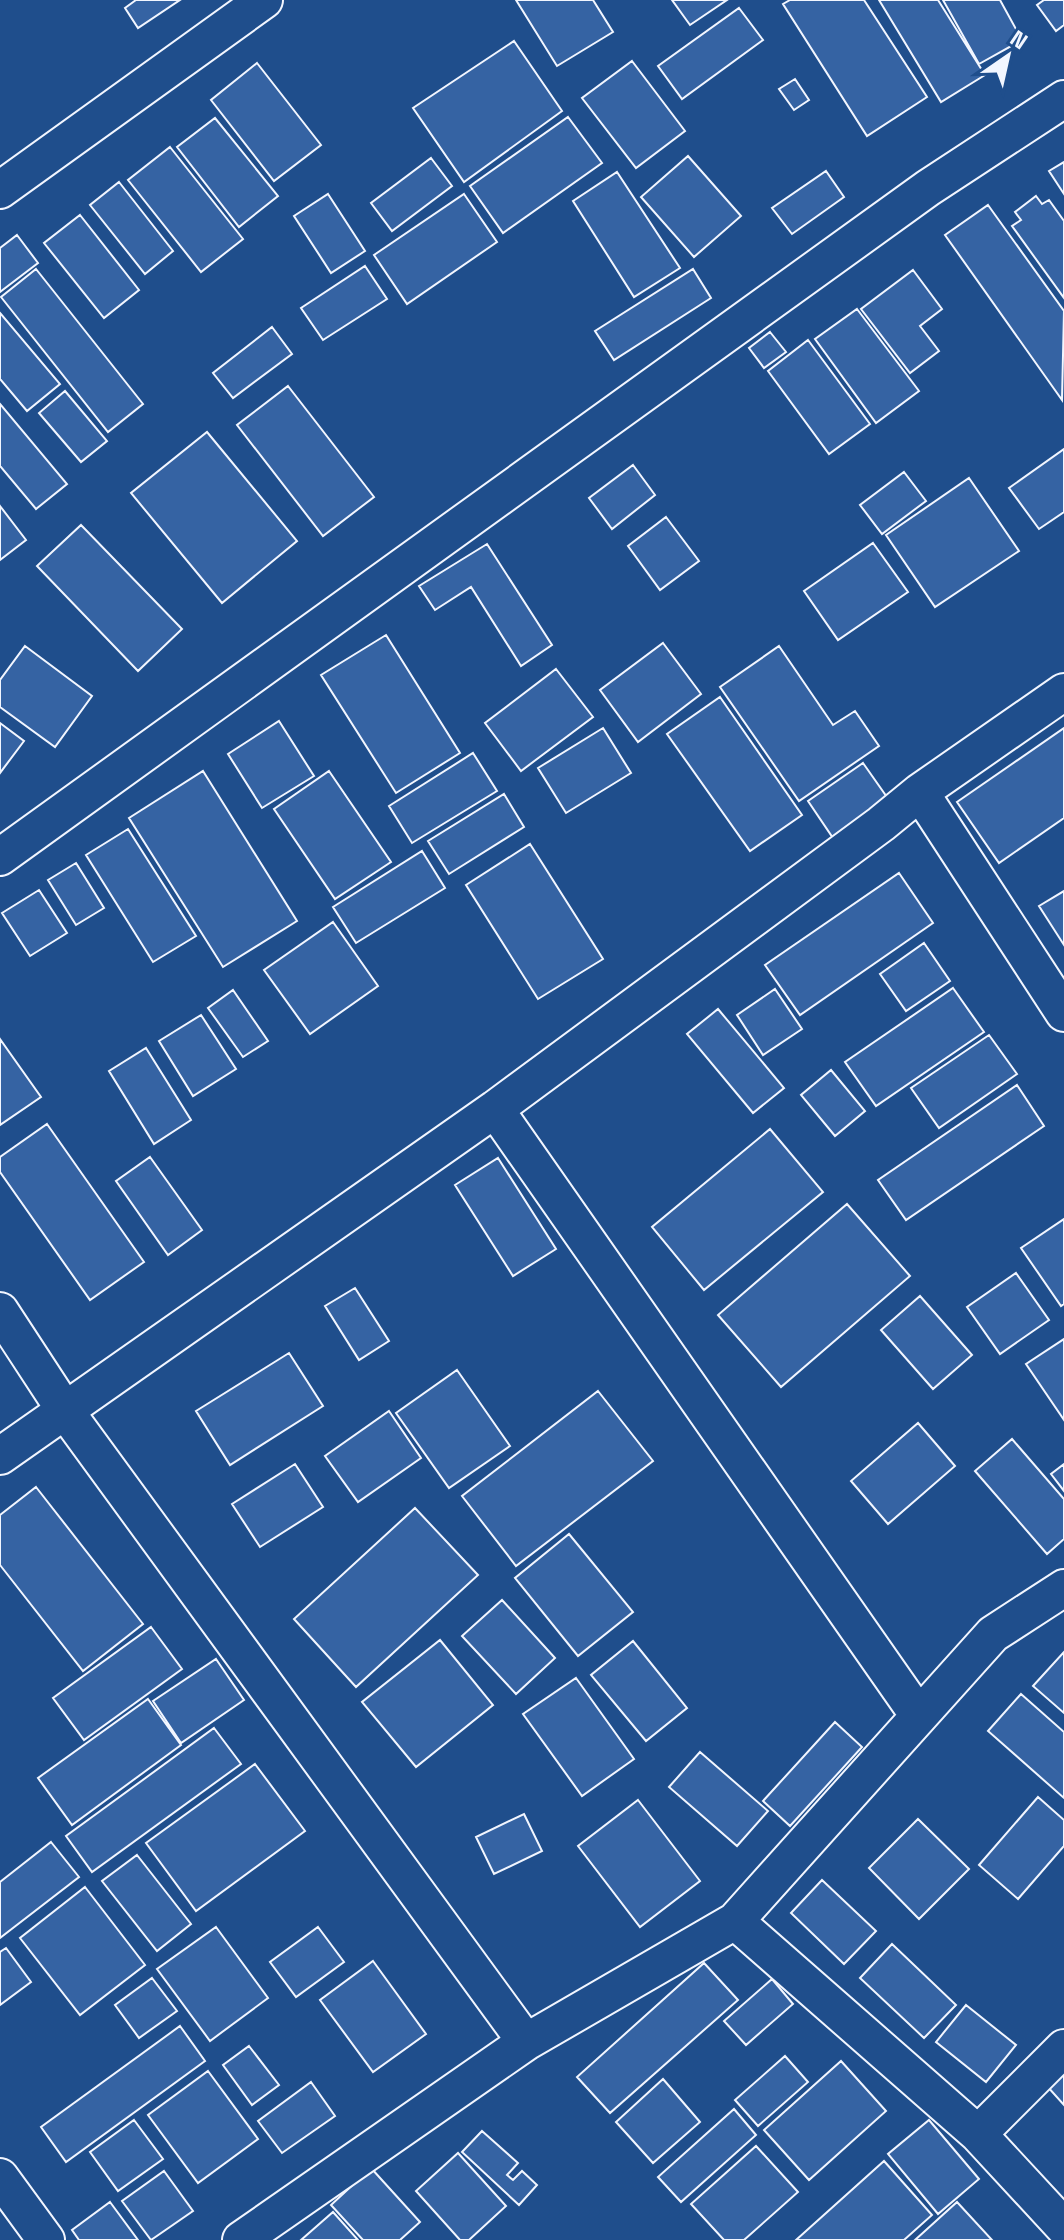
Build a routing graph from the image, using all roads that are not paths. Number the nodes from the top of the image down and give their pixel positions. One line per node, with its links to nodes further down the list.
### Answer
1 (264, 0): 3 (street)
2 (1064, 99): 6 (street)
3 (0, 190)
4 (1064, 692): 5 (street)
5 (920, 792): 7 (street); 8 (street)
6 (0, 857)
7 (1064, 1013)
8 (495, 1109): 10 (street); 13 (street)
9 (0, 1311): 10 (street)
10 (66, 1412): 11 (street); 15 (street)
11 (0, 1456)
12 (1064, 1588): 13 (street)
13 (919, 1716): 14 (street)
14 (735, 1921): 15 (street); 17 (street)
15 (526, 2042): 21 (street)
16 (1064, 2048): 17 (street)
17 (978, 2134): 19 (street)
18 (0, 2177): 20 (street)
19 (1064, 2227)
20 (46, 2240)
21 (241, 2240)

